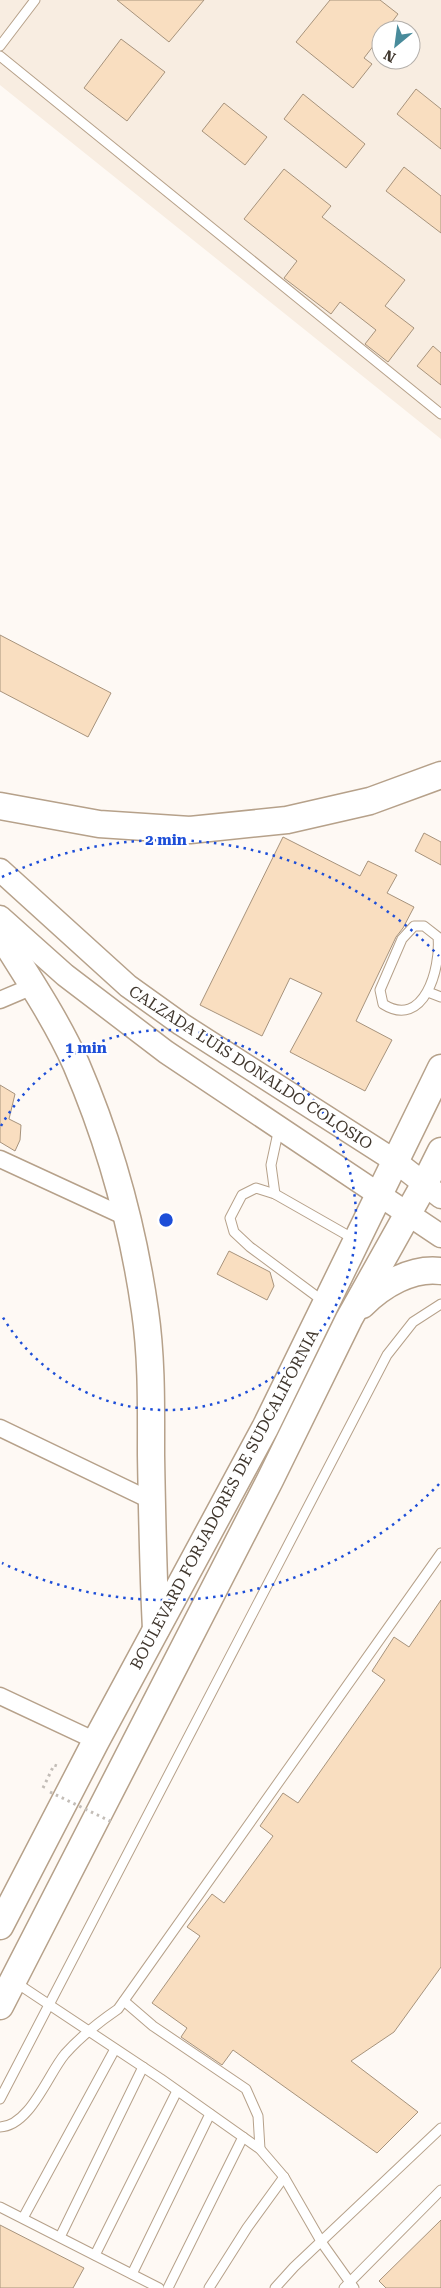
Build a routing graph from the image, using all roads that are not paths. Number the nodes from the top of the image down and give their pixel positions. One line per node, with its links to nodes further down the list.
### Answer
1 (35, 0): 2 (lane)
2 (0, 46)
3 (0, 56): 4 (lane)
4 (441, 414)
5 (441, 775): 6 (main road)
6 (0, 806)
7 (0, 870): 18 (main road, CALZADA LUIS DONALDO COLOSIO)
8 (0, 917): 15 (main road, CALZADA LUIS DONALDO COLOSIO)
9 (0, 933): 10 (main road)
10 (33, 986): 13 (street); 23 (main road)
11 (428, 992): 11 (lane); 12 (lane)
12 (441, 997)
13 (0, 1000)
14 (441, 1068): 18 (main road, BOULEVARD FORJADORES DE SUDCALIFORNIA)
15 (279, 1126): 20 (main road, CALZADA LUIS DONALDO COLOSIO); 21 (lane)
16 (441, 1151): 19 (main road, BOULEVARD FORJADORES DE SUDCALIFORNIA)
17 (0, 1159): 23 (street)
18 (395, 1162): 19 (main road, CALZADA LUIS DONALDO COLOSIO); 20 (main road, BOULEVARD FORJADORES DE SUDCALIFORNIA)
19 (433, 1191): 22 (main road, BOULEVARD FORJADORES DE SUDCALIFORNIA)
20 (380, 1193): 22 (main road, CALZADA LUIS DONALDO COLOSIO); 25 (main road, BOULEVARD FORJADORES DE SUDCALIFORNIA)
21 (275, 1194): 25 (lane); 27 (lane)
22 (408, 1213): 24 (main road, CALZADA LUIS DONALDO COLOSIO); 29 (main road, BOULEVARD FORJADORES DE SUDCALIFORNIA)
23 (128, 1218): 33 (main road)
24 (441, 1236)
25 (356, 1240): 27 (main road, BOULEVARD FORJADORES DE SUDCALIFORNIA)
26 (441, 1270): 29 (main road)
27 (326, 1302): 31 (main road, BOULEVARD FORJADORES DE SUDCALIFORNIA)
28 (441, 1304): 43 (lane)
29 (349, 1318): 32 (main road, BOULEVARD FORJADORES DE SUDCALIFORNIA)
30 (0, 1428): 33 (street)
31 (265, 1428): 32 (main road); 36 (main road, BOULEVARD FORJADORES DE SUDCALIFORNIA)
32 (270, 1480): 35 (main road, BOULEVARD FORJADORES DE SUDCALIFORNIA)
33 (152, 1501): 37 (main road)
34 (441, 1553): 42 (lane)
35 (222, 1571): 36 (main road); 41 (main road, BOULEVARD FORJADORES DE SUDCALIFORNIA)
36 (176, 1592): 37 (main road, BOULEVARD FORJADORES DE SUDCALIFORNIA)
37 (156, 1630): 39 (main road, BOULEVARD FORJADORES DE SUDCALIFORNIA)
38 (0, 1696): 39 (street)
39 (96, 1742): 40 (main road, BOULEVARD FORJADORES DE SUDCALIFORNIA)
40 (0, 1926)
41 (6, 1977): 43 (lane); 44 (main road, BOULEVARD FORJADORES DE SUDCALIFORNIA)
42 (124, 2001): 45 (lane); 54 (lane)
43 (50, 2004): 45 (lane); 49 (lane)
44 (0, 2006)
45 (86, 2031): 46 (lane); 51 (lane)
46 (115, 2049): 47 (lane); 58 (lane)
47 (142, 2068): 48 (lane); 59 (lane)
48 (177, 2091): 50 (lane); 61 (lane)
49 (0, 2100)
50 (210, 2114): 53 (lane); 62 (lane)
51 (0, 2127)
52 (441, 2128): 60 (lane)
53 (243, 2137): 54 (lane); 65 (lane)
54 (260, 2149): 55 (lane)
55 (284, 2177): 60 (lane); 66 (lane)
56 (441, 2190): 63 (lane)
57 (0, 2207): 58 (lane)
58 (23, 2218): 59 (lane)
59 (60, 2237): 61 (lane)
60 (322, 2242): 63 (lane); 67 (lane)
61 (95, 2255): 62 (lane)
62 (132, 2274): 64 (lane)
63 (349, 2286)
64 (159, 2288)
65 (168, 2288)
66 (209, 2288)
67 (275, 2288)

